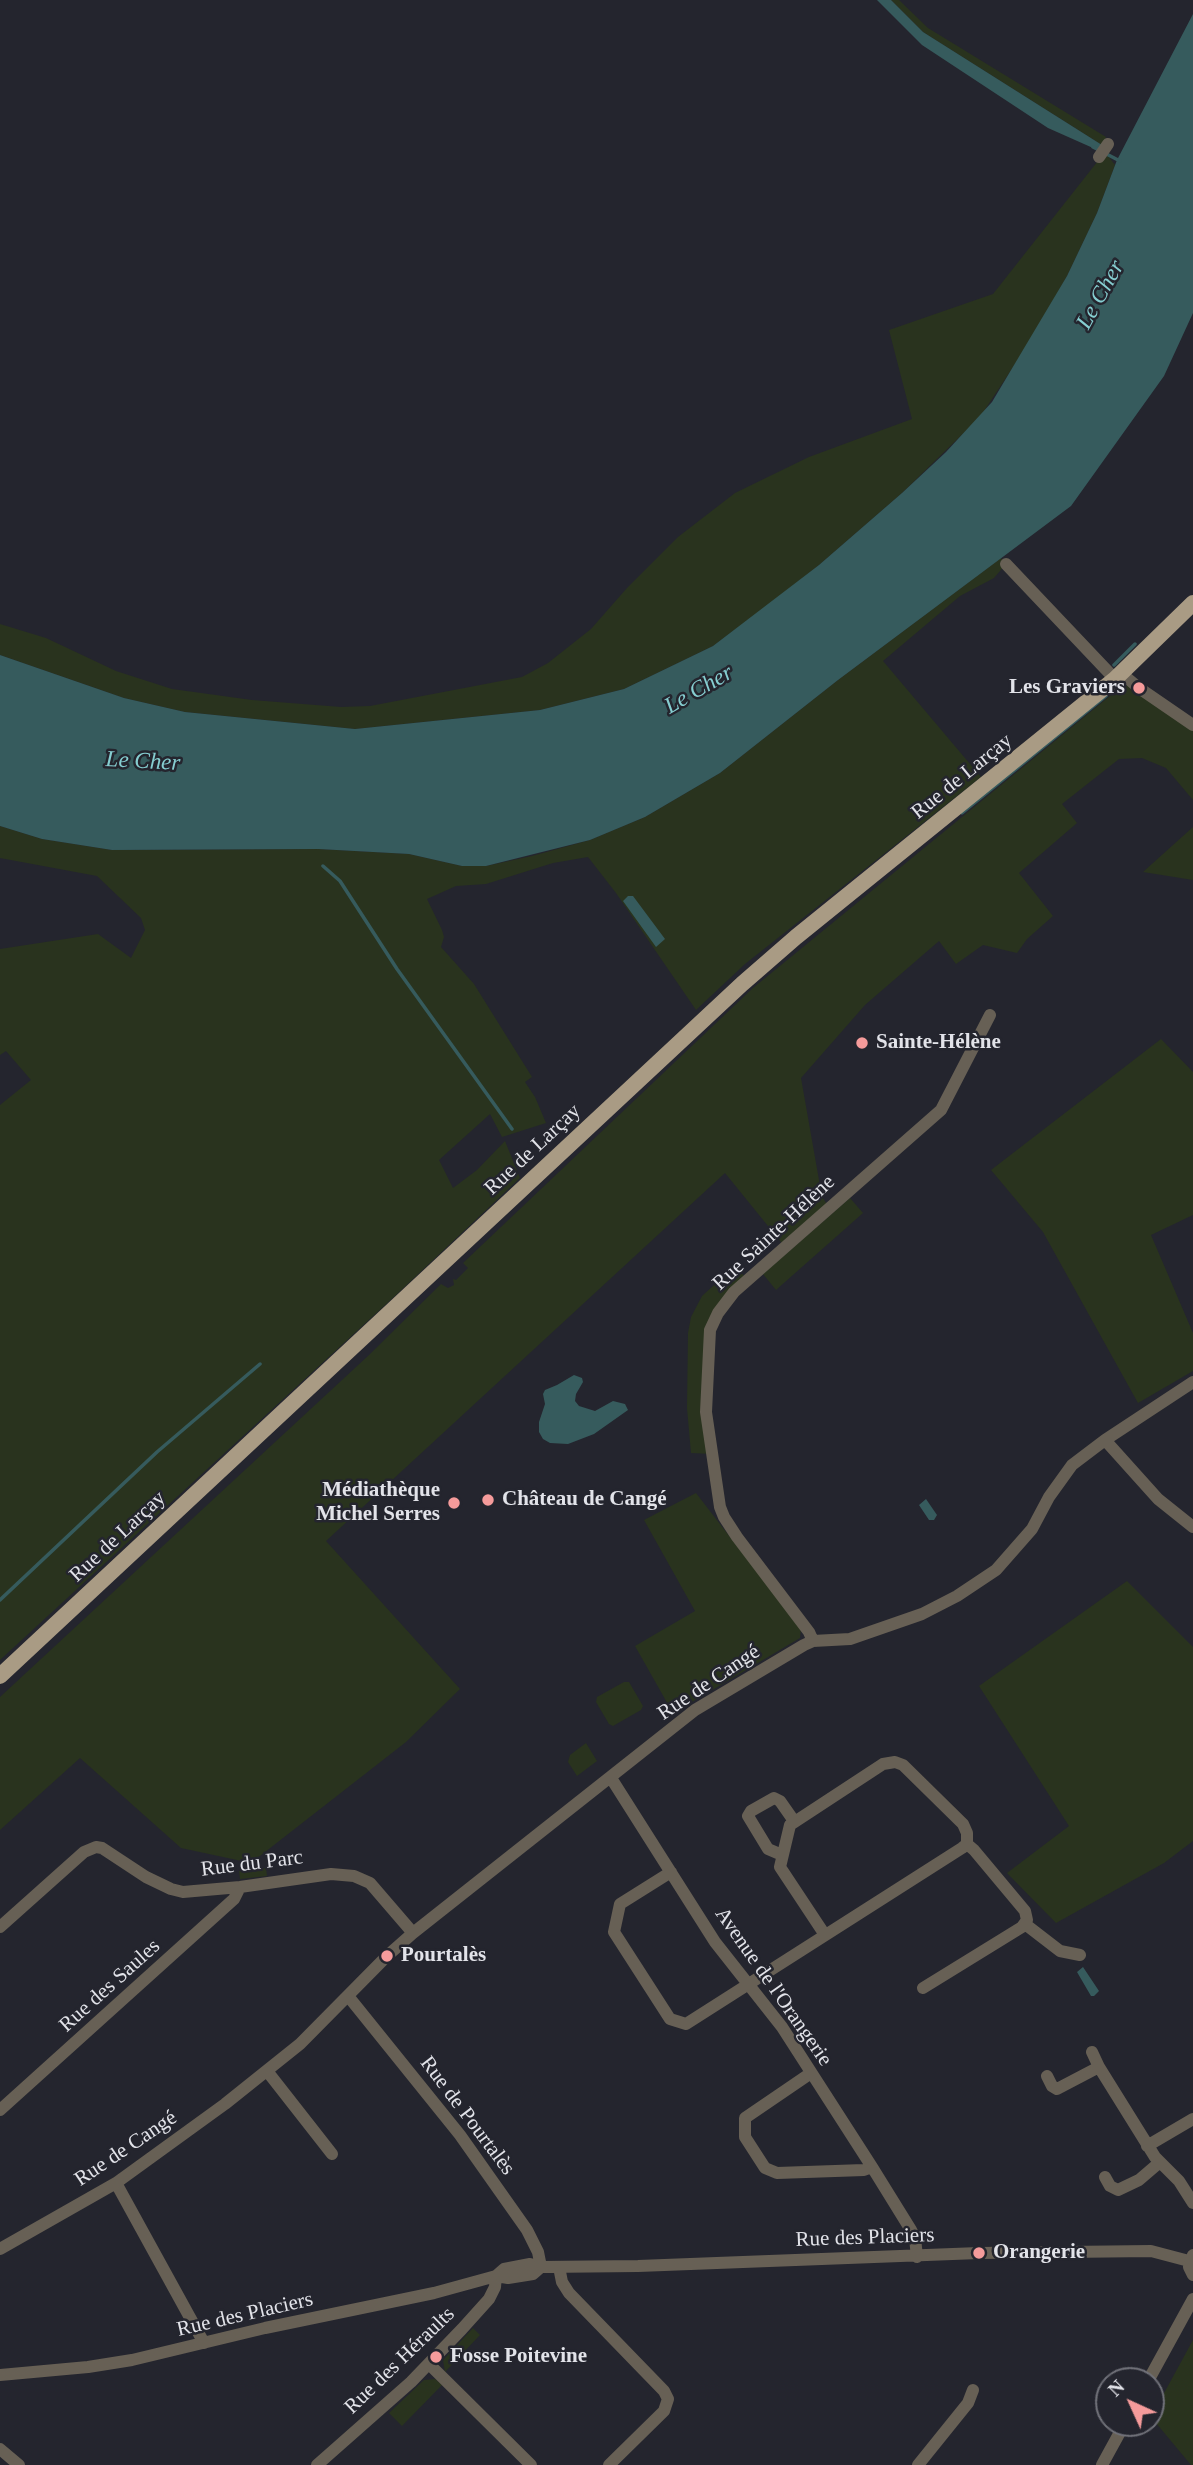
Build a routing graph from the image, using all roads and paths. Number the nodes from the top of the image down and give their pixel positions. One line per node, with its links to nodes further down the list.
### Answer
1 (1108, 144): 2 (street)
2 (1099, 157)
3 (1006, 564): 5 (street)
4 (1190, 606): 5 (main road, Rue de Larçay)
5 (1118, 676): 6 (street); 12 (main road, Rue de Larçay)
6 (1193, 725)
7 (990, 1015): 11 (street, Rue Sainte-Hélène)
8 (1193, 1382): 9 (street, Rue de Cangé)
9 (1105, 1440): 10 (street); 11 (street, Rue de Cangé)
10 (1193, 1527)
11 (813, 1641): 13 (street, Rue de Cangé)
12 (0, 1676)
13 (611, 1778): 17 (street, Avenue de l'Orangerie); 21 (street, Rue de Cangé)
14 (794, 1821): 15 (street); 16 (street); 16 (street)
15 (965, 1846): 19 (street); 22 (street)
16 (782, 1856): 22 (street)
17 (671, 1872): 24 (street, Avenue de l'Orangerie); 24 (street)
18 (240, 1886): 20 (street, Rue du Parc); 21 (street, Rue du Parc); 32 (street, Rue des Saules)
19 (1026, 1924): 23 (street); 25 (street)
20 (0, 1927)
21 (413, 1933): 26 (street, Rue de Cangé)
22 (825, 1935): 24 (street)
23 (1080, 1955)
24 (748, 1984): 30 (street, Avenue de l'Orangerie)
25 (923, 1988)
26 (348, 1996): 29 (street, Rue de Cangé); 44 (street, Rue de Pourtalès)
27 (1092, 2052): 28 (street)
28 (1098, 2067): 31 (street); 34 (street)
29 (267, 2071): 35 (street); 39 (street, Rue de Cangé)
30 (811, 2073): 37 (street, Avenue de l'Orangerie); 37 (street)
31 (1047, 2076)
32 (0, 2110)
33 (1193, 2119): 34 (street)
34 (1147, 2146): 36 (street)
35 (332, 2154)
36 (1160, 2162): 38 (street); 40 (street)
37 (872, 2167): 42 (street, Avenue de l'Orangerie)
38 (1105, 2177)
39 (116, 2183): 41 (street, Rue de Cangé); 49 (street)
40 (1193, 2203)
41 (0, 2249)
42 (917, 2257): 43 (street, Rue des Placiers); 45 (street, Rue des Placiers)
43 (1191, 2258): 46 (street)
44 (541, 2267): 45 (street, Rue des Placiers); 47 (street, Rue des Placiers)
45 (559, 2267): 59 (street)
46 (1193, 2275)
47 (496, 2276): 49 (street, Rue des Placiers); 50 (street, Rue des Héraults)
48 (1193, 2299): 51 (street)
49 (204, 2343): 52 (street, Rue des Placiers)
50 (429, 2364): 57 (street, Rue des Héraults); 58 (street)
51 (1156, 2367)
52 (0, 2375)
53 (973, 2390): 60 (street)
54 (1117, 2437): 61 (street)
55 (0, 2449): 56 (street)
56 (19, 2465)
57 (317, 2465)
58 (531, 2465)
59 (609, 2465)
60 (918, 2465)
61 (1102, 2465)

